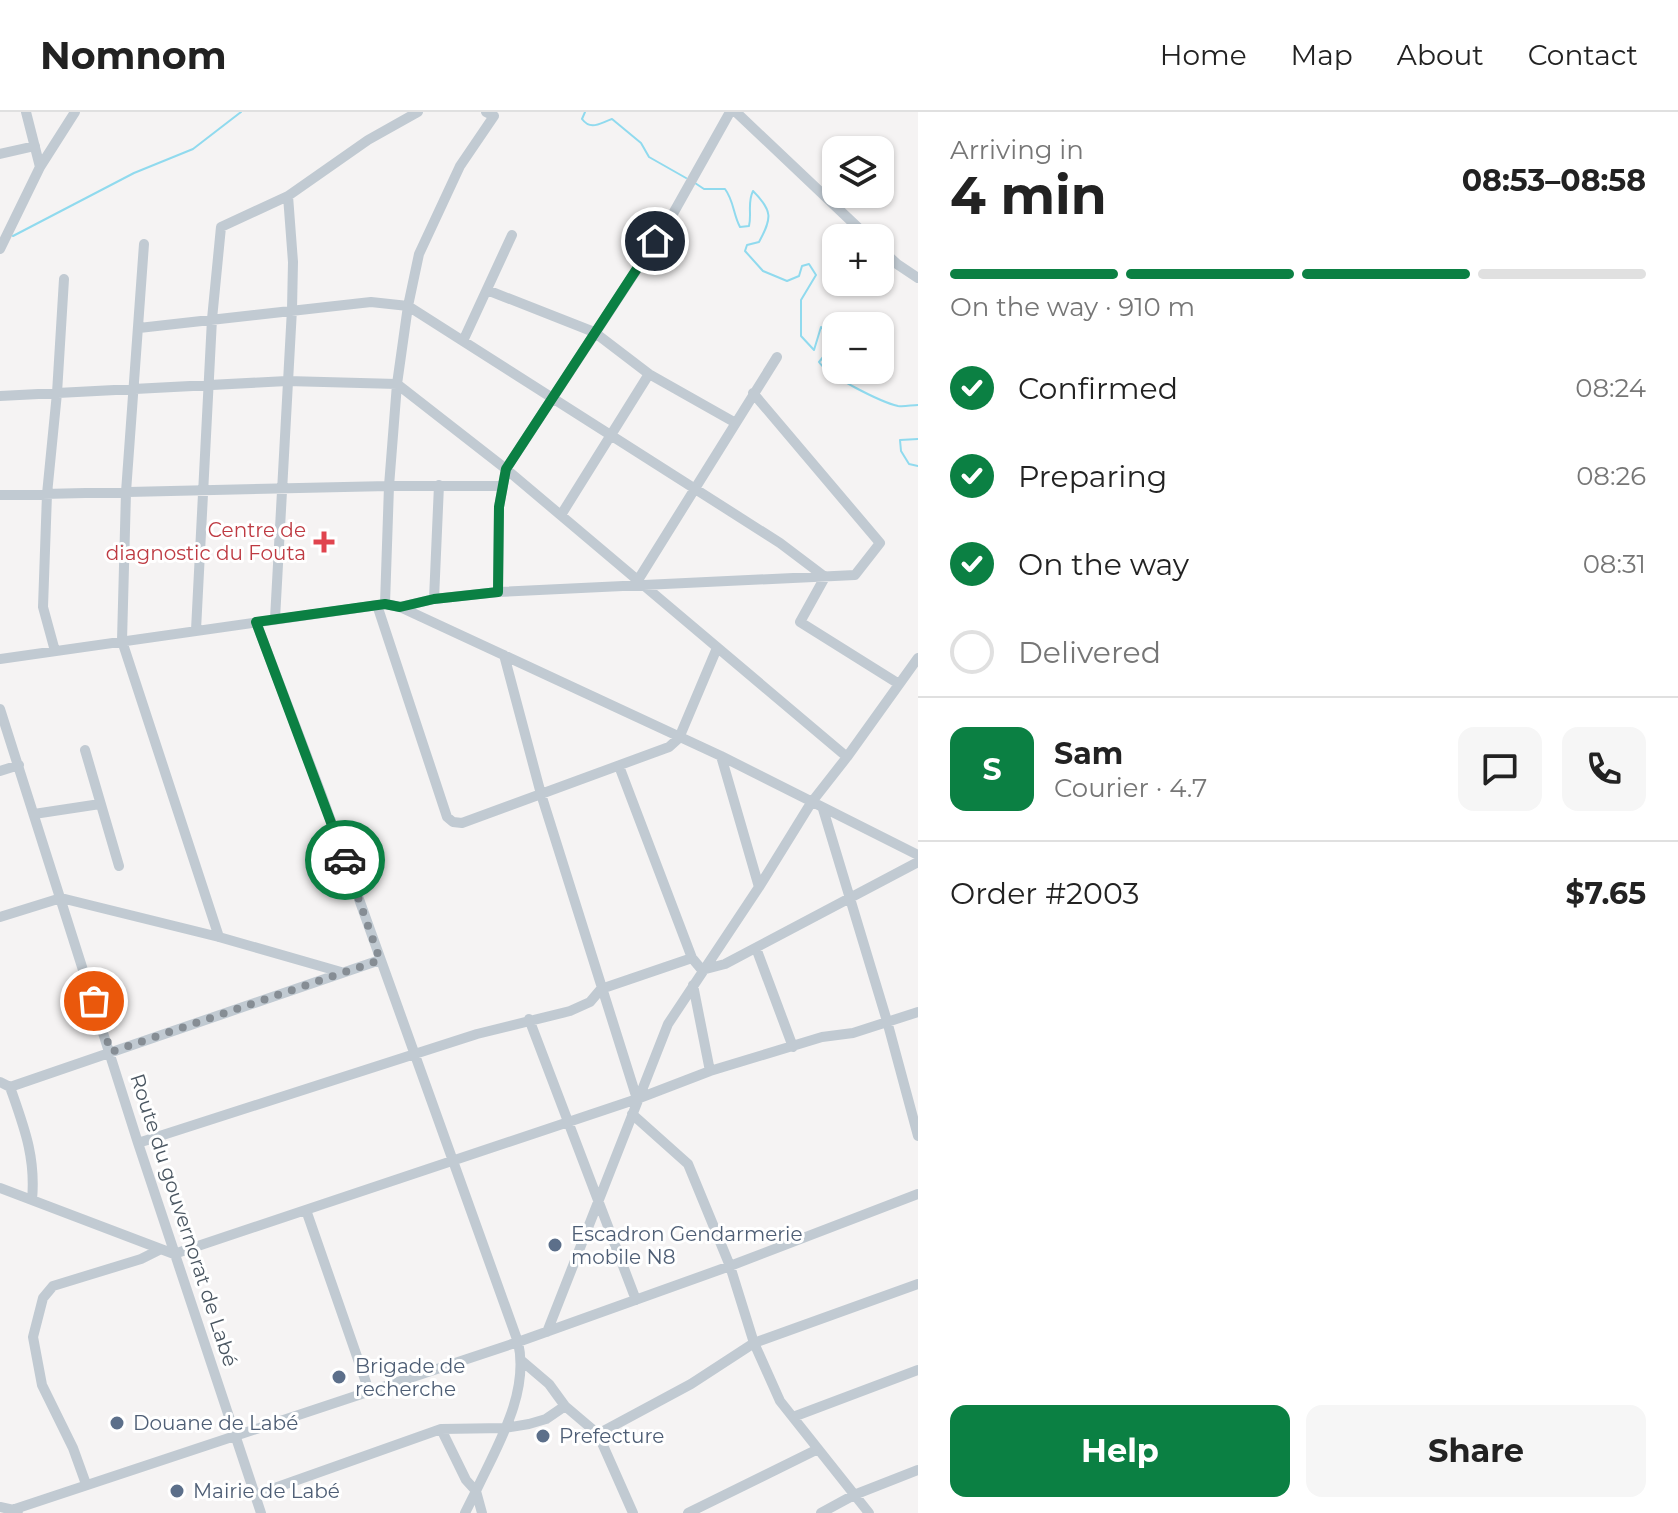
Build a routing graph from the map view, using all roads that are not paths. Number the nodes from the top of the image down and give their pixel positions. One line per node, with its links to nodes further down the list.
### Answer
1 (26, 112): 6 (street)
2 (75, 112): 8 (street)
3 (418, 112): 9 (street)
4 (486, 112): 18 (street)
5 (733, 112): 10 (street); 22 (street)
6 (35, 146): 7 (street); 8 (street)
7 (0, 154)
8 (40, 167): 13 (street)
9 (288, 196): 19 (street); 20 (street)
10 (854, 224)
11 (512, 235): 17 (street)
12 (144, 244): 21 (street)
13 (0, 249)
14 (894, 261): 15 (street)
15 (917, 274)
16 (64, 279): 30 (street)
17 (487, 290): 22 (street); 23 (street)
18 (408, 306): 19 (street); 23 (street); 27 (street)
19 (292, 309): 20 (street); 26 (street)
20 (212, 319): 21 (street); 28 (street)
21 (139, 328): 29 (street)
22 (594, 332): 25 (street); 33 (street)
23 (463, 341): 33 (street)
24 (777, 357): 31 (street)
25 (649, 374): 34 (street); 35 (street)
26 (287, 381): 27 (street); 28 (street); 41 (street)
27 (397, 384): 36 (street); 38 (street)
28 (209, 385): 29 (street); 42 (street)
29 (134, 389): 30 (street); 43 (street)
30 (57, 393): 32 (street); 44 (street)
31 (753, 393): 34 (street); 47 (street)
32 (0, 396)
33 (552, 399): 35 (street); 36 (street)
34 (734, 422): 40 (street)
35 (611, 435): 40 (street); 46 (street)
36 (506, 469): 39 (street); 46 (street)
37 (439, 485): 38 (street); 39 (street); 50 (street)
38 (389, 486): 41 (street); 51 (street)
39 (502, 486): 49 (street)
40 (696, 488): 47 (street); 48 (street)
41 (281, 489): 42 (street); 53 (street)
42 (203, 491): 43 (street); 55 (street)
43 (126, 492): 44 (street); 56 (street)
44 (47, 494): 45 (street); 58 (street)
45 (0, 495)
46 (561, 515): 48 (street)
47 (825, 577): 48 (street); 62 (street)
48 (640, 582): 49 (street); 57 (street)
49 (498, 592): 50 (street)
50 (434, 599): 52 (street)
51 (381, 605): 52 (street); 53 (street); 71 (street)
52 (400, 607): 59 (street)
53 (275, 619): 54 (street)
54 (256, 622): 55 (street); 86 (street)
55 (196, 630): 56 (street)
56 (122, 641): 58 (street); 83 (street)
57 (717, 648): 64 (street); 67 (street)
58 (55, 651): 61 (street)
59 (504, 655): 64 (street); 71 (street)
60 (918, 658): 62 (street)
61 (0, 659)
62 (899, 684): 67 (street)
63 (0, 709): 68 (street, Route du gouvernorat de Labé)
64 (679, 738): 66 (street); 69 (street)
65 (85, 750): 73 (street)
66 (721, 756): 72 (street); 79 (street)
67 (847, 757): 72 (street)
68 (19, 765): 70 (street); 75 (street, Route du gouvernorat de Labé)
69 (619, 766): 71 (street); 85 (street)
70 (0, 771)
71 (541, 794): 90 (street)
72 (811, 803): 74 (street); 79 (street)
73 (100, 804): 75 (street); 78 (street)
74 (823, 809): 76 (street); 81 (street)
75 (34, 814): 80 (street, Route du gouvernorat de Labé)
76 (916, 851)
77 (918, 862): 81 (street)
78 (119, 866)
79 (759, 887): 87 (street)
80 (61, 898): 82 (street); 83 (street); 95 (street, Route du gouvernorat de Labé)
81 (849, 900): 84 (street); 93 (street)
82 (0, 917)
83 (219, 937): 88 (street)
84 (756, 948): 87 (street); 94 (street)
85 (692, 958): 87 (street); 90 (street)
86 (380, 960): 88 (street); 96 (street)
87 (702, 970): 89 (street)
88 (343, 972): 95 (street)
89 (693, 985): 97 (street); 99 (street)
90 (601, 989): 92 (street); 99 (street)
91 (918, 1012): 93 (street)
92 (529, 1019): 96 (street); 101 (street)
93 (887, 1021): 94 (street); 102 (street)
94 (793, 1047): 97 (street)
95 (111, 1052): 98 (street); 103 (street, Route du gouvernorat de Labé)
96 (415, 1055): 103 (street); 104 (street)
97 (710, 1071): 99 (street)
98 (3, 1081): 107 (street)
99 (637, 1099): 100 (street); 101 (street)
100 (632, 1114): 108 (street); 112 (street)
101 (569, 1122): 104 (street); 108 (street)
102 (918, 1136)
103 (138, 1143): 111 (street, Route du gouvernorat de Labé)
104 (453, 1161): 109 (street); 116 (street)
105 (0, 1188): 107 (street)
106 (918, 1194): 112 (street)
107 (32, 1200): 110 (street)
108 (599, 1200): 114 (street); 115 (street)
109 (306, 1210): 111 (street); 120 (street)
110 (159, 1250): 111 (street); 129 (street)
111 (174, 1254): 125 (street, Route du gouvernorat de Labé)
112 (730, 1266): 114 (street); 117 (street)
113 (918, 1284): 117 (street)
114 (636, 1300): 115 (street)
115 (547, 1332): 116 (street)
116 (518, 1342): 118 (street); 120 (street)
117 (754, 1343): 122 (street); 126 (street)
118 (522, 1361): 121 (street); 123 (street)
119 (918, 1370): 122 (street)
120 (369, 1391): 125 (street)
121 (565, 1406): 123 (street); 126 (street)
122 (793, 1417): 127 (street)
123 (505, 1428): 124 (street); 130 (street)
124 (441, 1429): 130 (street); 131 (street)
125 (235, 1434): 129 (street); 131 (street, Route du gouvernorat de Labé)
126 (598, 1434): 138 (street)
127 (818, 1449): 132 (street); 139 (street)
128 (918, 1470): 132 (street)
129 (86, 1484): 134 (street)
130 (476, 1491): 136 (street); 137 (street)
131 (255, 1495): 135 (street, Route du gouvernorat de Labé)
132 (854, 1495): 140 (street); 141 (street)
133 (0, 1507): 134 (street)
134 (19, 1511)
135 (261, 1513)
136 (465, 1513)
137 (482, 1513)
138 (633, 1513)
139 (688, 1513)
140 (821, 1513)
141 (869, 1513)

